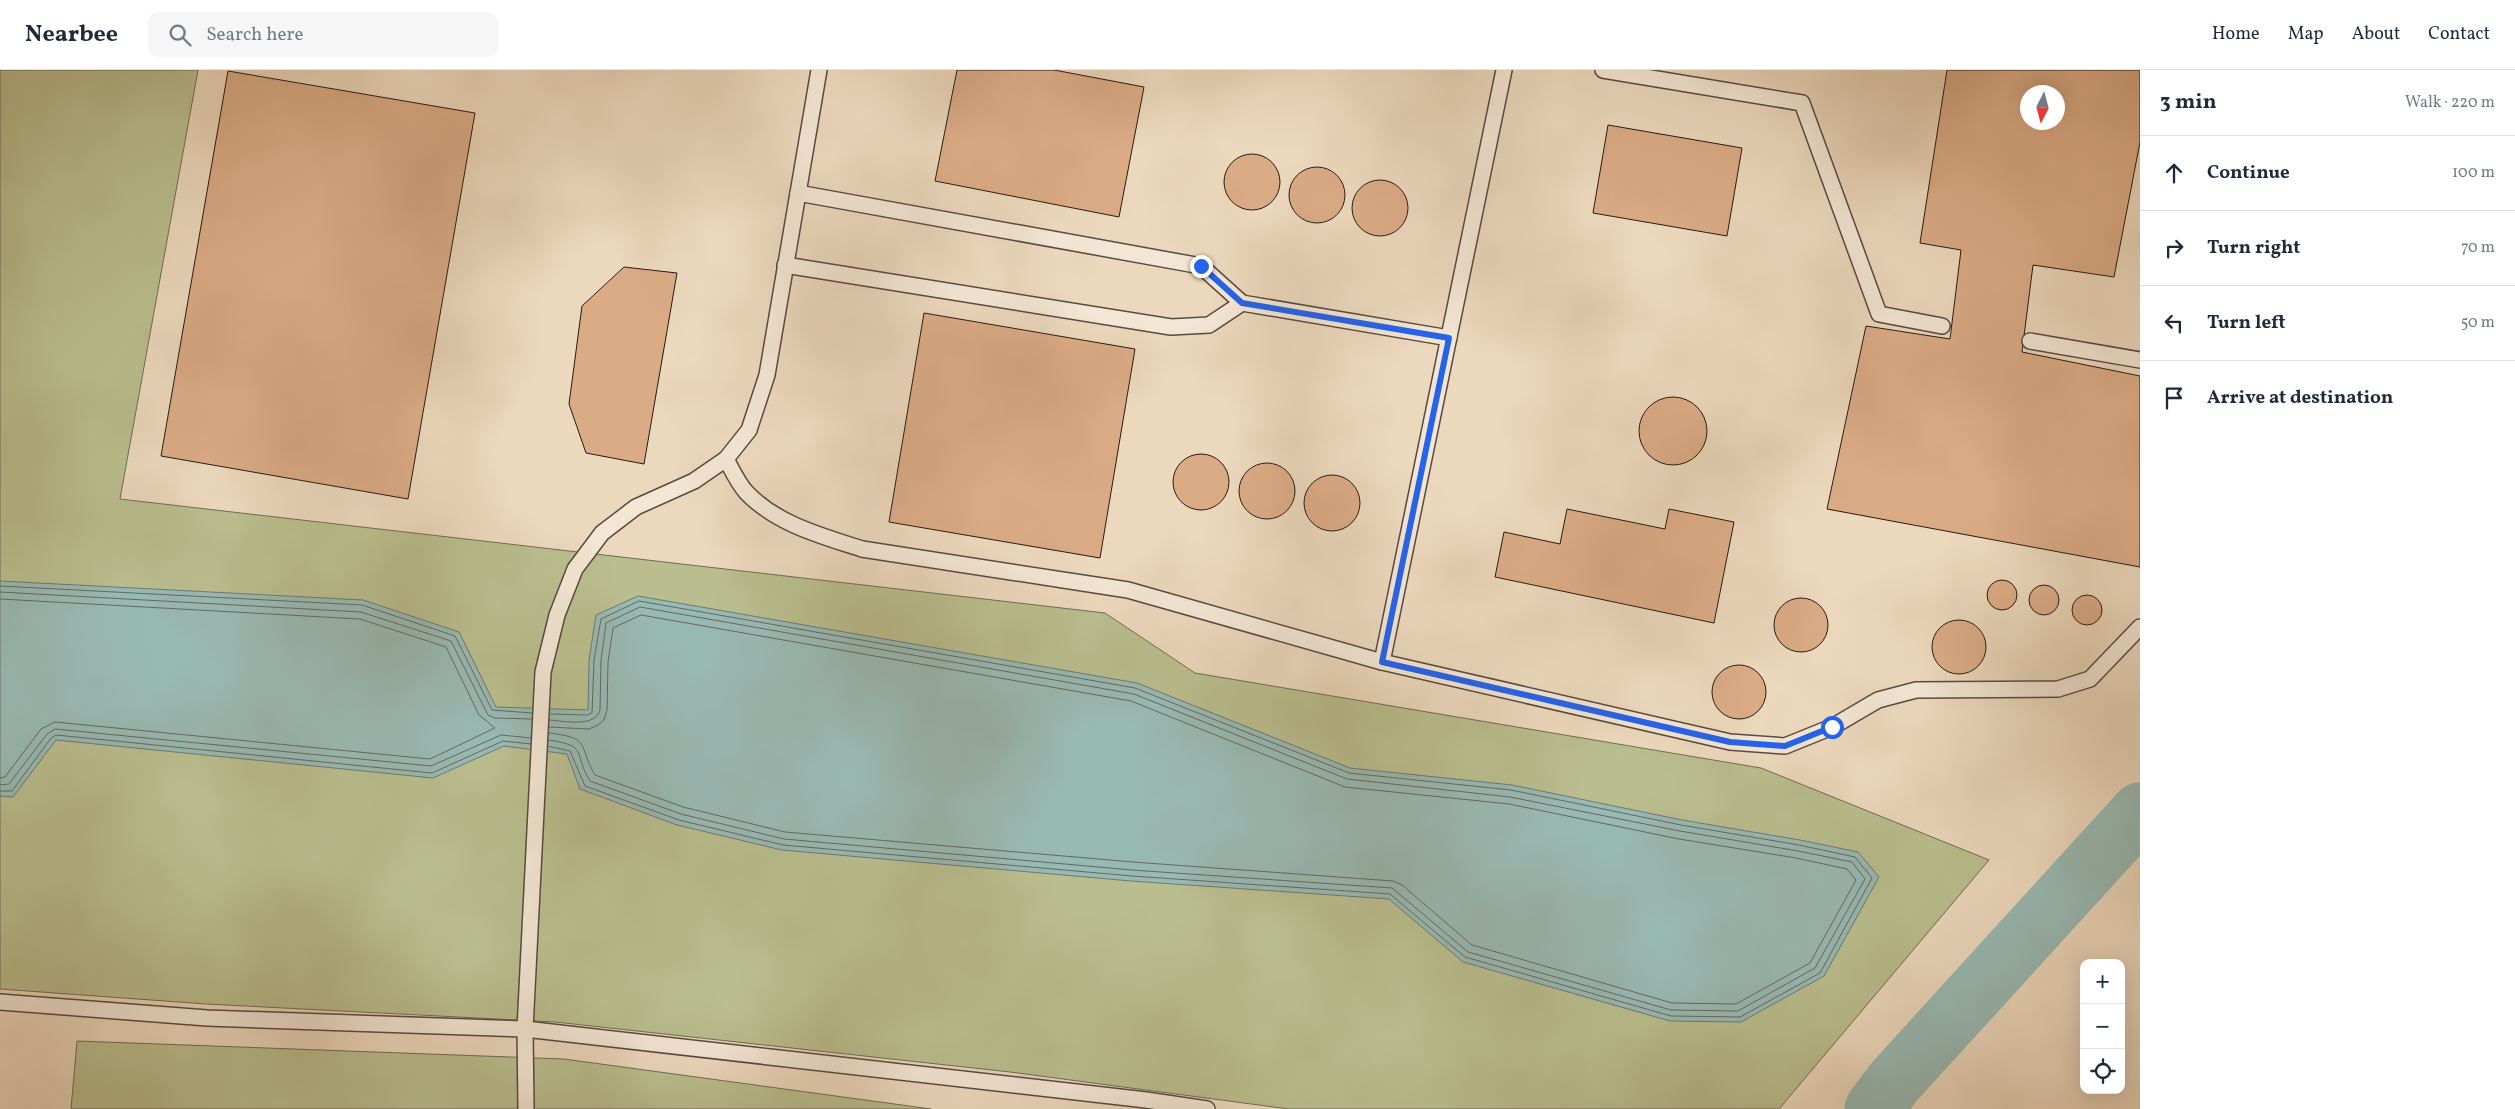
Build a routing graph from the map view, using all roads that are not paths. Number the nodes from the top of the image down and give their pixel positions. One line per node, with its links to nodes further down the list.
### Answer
1 (818, 70): 4 (lane)
2 (1504, 70): 8 (lane)
3 (1603, 70): 7 (lane)
4 (798, 193): 5 (lane); 6 (lane)
5 (786, 265): 6 (lane); 11 (lane)
6 (1242, 303): 8 (lane)
7 (1942, 326)
8 (1449, 338): 13 (lane)
9 (2030, 341): 10 (lane)
10 (2140, 360)
11 (726, 459): 13 (lane); 15 (lane)
12 (2140, 627): 13 (lane)
13 (1382, 662)
14 (0, 1002): 15 (lane)
15 (525, 1029): 16 (lane); 17 (lane)
16 (526, 1109)
17 (1207, 1109)

